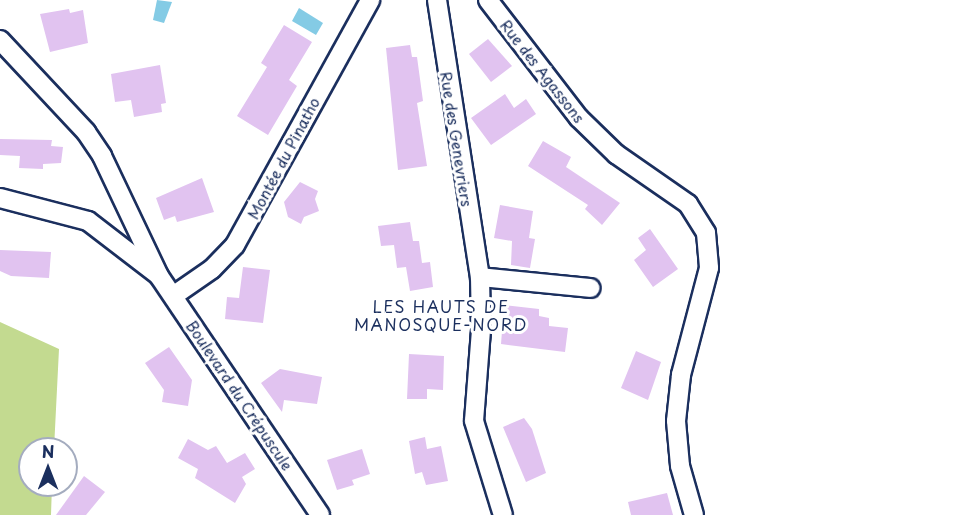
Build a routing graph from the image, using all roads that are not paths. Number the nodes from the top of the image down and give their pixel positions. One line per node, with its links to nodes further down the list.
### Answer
1 (370, 0): 9 (street, Montée du Pinatho)
2 (437, 0): 7 (street, Rue des Genevriers)
3 (488, 0): 12 (street, Rue des Agassons)
4 (0, 40): 6 (street)
5 (0, 198): 6 (street)
6 (159, 276): 9 (street, Boulevard du Crépuscule)
7 (480, 277): 8 (street); 11 (street, Rue des Genevriers)
8 (590, 288)
9 (172, 296): 10 (street, Boulevard du Crépuscule)
10 (320, 515)
11 (503, 515)
12 (694, 515)

